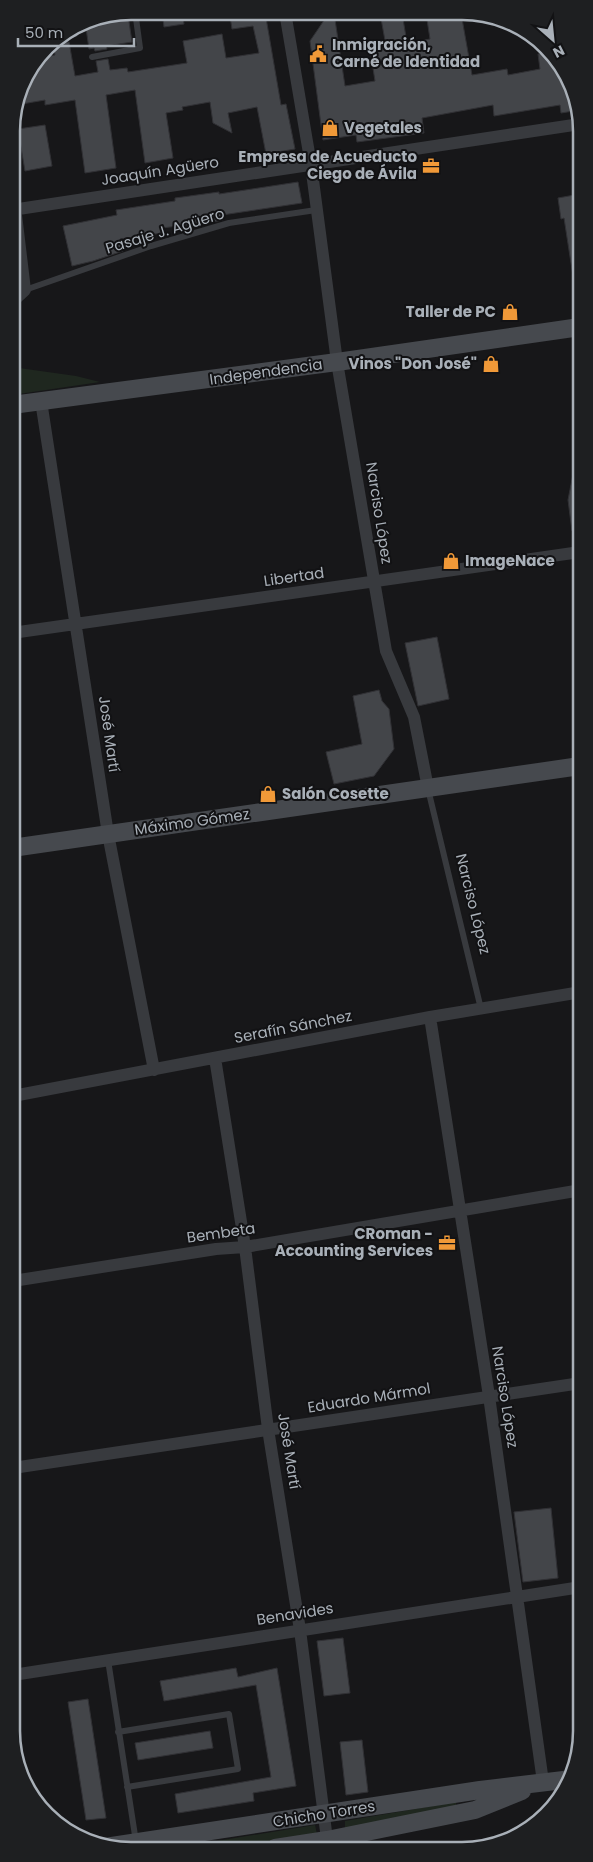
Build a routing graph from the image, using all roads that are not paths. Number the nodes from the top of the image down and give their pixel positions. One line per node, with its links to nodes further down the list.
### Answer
1 (136, 20): 3 (lane)
2 (287, 20): 5 (street, Narciso López)
3 (92, 57)
4 (573, 125): 5 (street, Joaquín Agüero)
5 (310, 165): 6 (street, Joaquín Agüero); 7 (street, Narciso López)
6 (20, 208)
7 (316, 210): 9 (lane, Pasaje J. Agüero); 12 (street, Narciso López)
8 (20, 253): 9 (street)
9 (25, 290): 10 (street)
10 (20, 295)
11 (573, 328): 12 (street, Independencia)
12 (337, 362): 13 (street, Independencia); 16 (street, Narciso López)
13 (41, 401): 14 (street, Independencia); 17 (street, José Martí)
14 (20, 404)
15 (573, 553): 16 (street, Libertad)
16 (374, 582): 17 (street, Libertad); 20 (street, Narciso López)
17 (76, 624): 18 (street, Libertad); 21 (street, José Martí)
18 (20, 632)
19 (573, 767): 20 (street, Máximo Gómez)
20 (428, 788): 21 (street, Máximo Gómez); 24 (lane, Narciso López)
21 (108, 834): 22 (street, Máximo Gómez); 27 (street, José Martí)
22 (20, 847)
23 (573, 993): 24 (street, Serafín Sánchez)
24 (481, 1009): 25 (street, Serafín Sánchez)
25 (430, 1017): 26 (street, Serafín Sánchez); 30 (street, Narciso López)
26 (215, 1058): 27 (street, Serafín Sánchez); 31 (street, José Martí)
27 (154, 1070): 28 (street, Serafín Sánchez)
28 (20, 1095)
29 (573, 1191): 30 (street, Bembeta)
30 (459, 1210): 31 (street, Bembeta); 34 (street, Narciso López)
31 (245, 1247): 32 (street, Bembeta); 35 (street, José Martí)
32 (20, 1280)
33 (573, 1384): 34 (street, Eduardo Mármol)
34 (489, 1396): 35 (street, Eduardo Mármol); 38 (street, Narciso López)
35 (268, 1429): 36 (street, Eduardo Mármol); 39 (street, José Martí)
36 (20, 1467)
37 (573, 1588): 38 (street, Benavides)
38 (517, 1596): 39 (street, Benavides); 44 (street, Narciso López)
39 (300, 1630): 40 (street, Benavides); 46 (street, José Martí)
40 (108, 1660): 41 (street, Benavides); 42 (lane)
41 (20, 1674)
42 (118, 1732): 45 (lane); 45 (lane)
43 (562, 1779): 44 (street, Chicho Torres)
44 (544, 1782): 46 (street, Chicho Torres); 49 (street, Chicho Torres)
45 (126, 1787): 47 (lane)
46 (323, 1814): 47 (street, Chicho Torres); 48 (street, José Martí)
47 (136, 1842)
48 (328, 1842)
49 (337, 1842)

